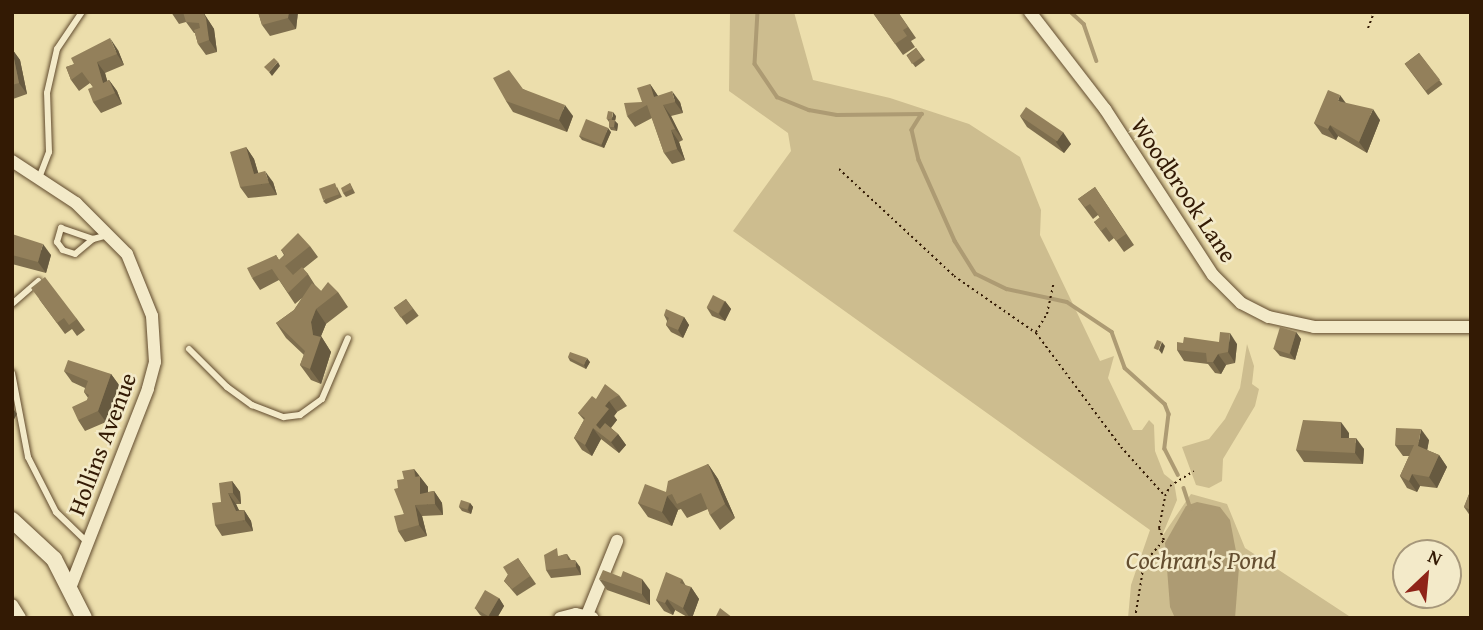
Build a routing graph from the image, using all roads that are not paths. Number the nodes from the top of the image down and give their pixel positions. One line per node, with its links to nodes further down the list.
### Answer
1 (82, 12): 4 (lane)
2 (1030, 12): 9 (street, Woodbrook Lane)
3 (12, 161): 4 (street, Hollins Avenue)
4 (39, 178): 5 (street, Hollins Avenue)
5 (108, 235): 6 (lane); 15 (street, Hollins Avenue)
6 (93, 239): 6 (lane)
7 (38, 281): 8 (lane)
8 (12, 304)
9 (1471, 327)
10 (348, 338): 11 (lane)
11 (189, 349)
12 (12, 373): 15 (lane)
13 (12, 520): 16 (street)
14 (617, 541): 18 (street)
15 (87, 542): 16 (street, Hollins Avenue)
16 (70, 588): 20 (street)
17 (12, 605): 19 (street)
18 (590, 616): 21 (street)
19 (20, 618)
20 (84, 618)
21 (560, 618)

